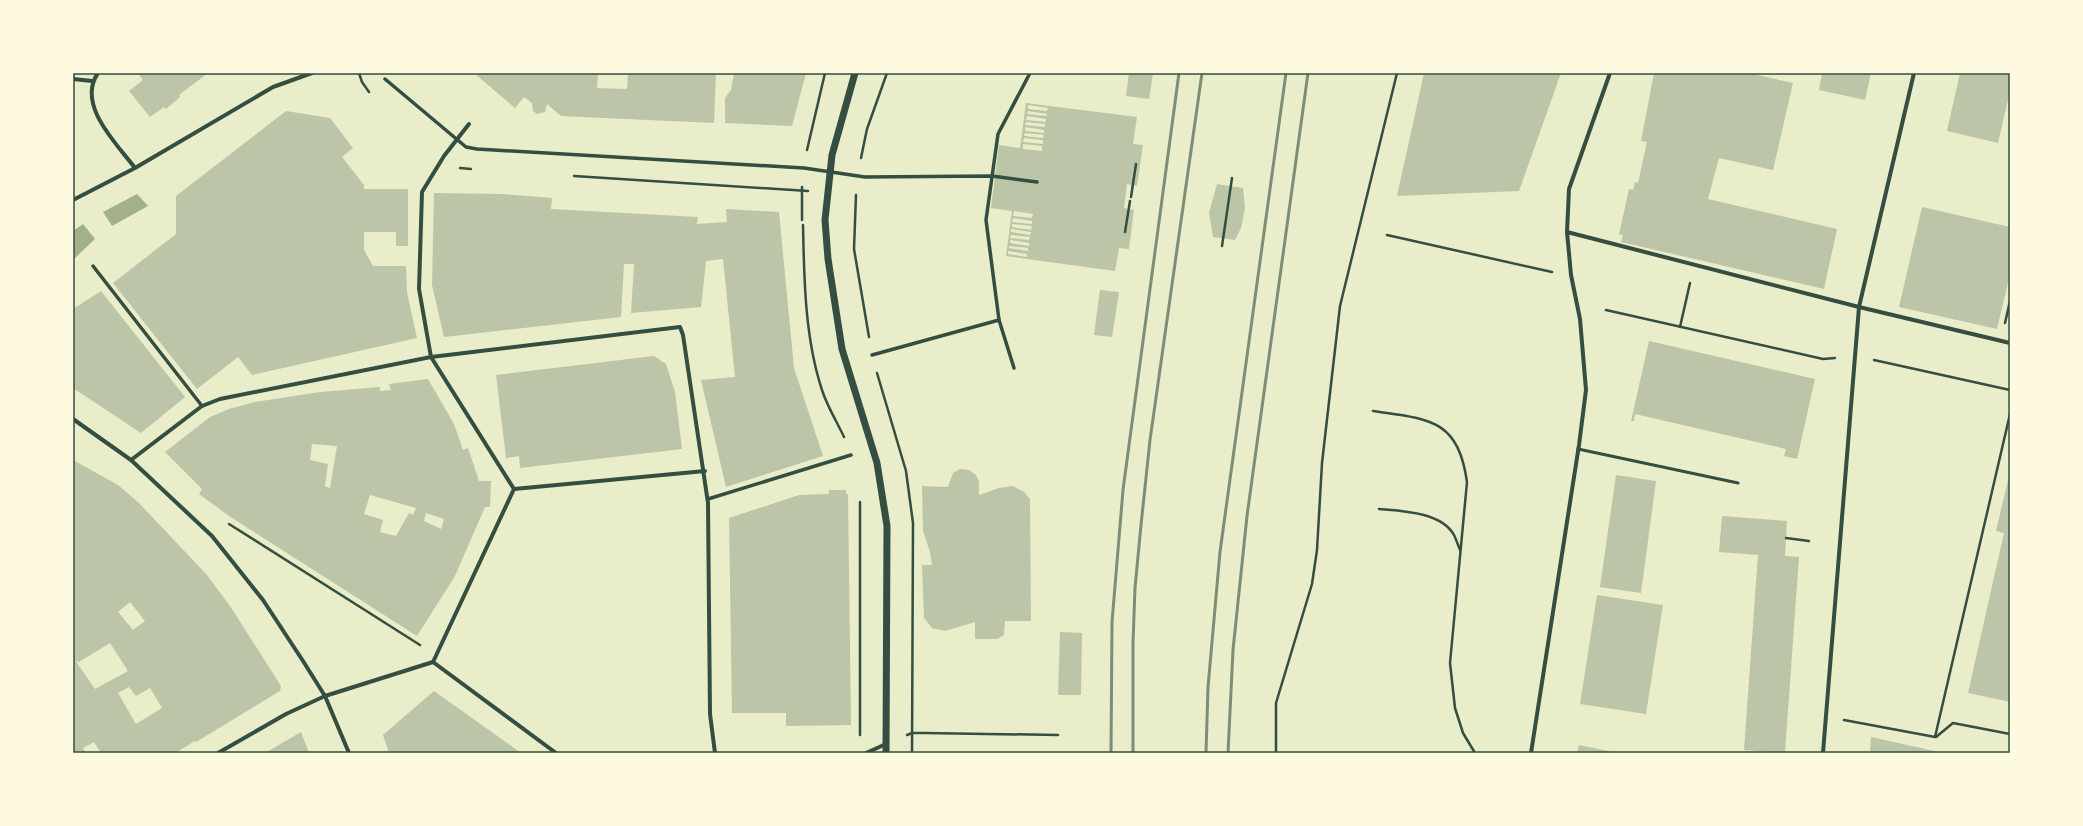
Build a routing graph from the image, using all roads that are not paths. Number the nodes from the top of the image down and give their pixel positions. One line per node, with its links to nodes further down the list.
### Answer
1 (98, 73): 9 (street)
2 (312, 73): 12 (street)
3 (855, 73): 13 (street)
4 (1030, 73): 14 (street)
5 (1610, 73): 17 (street)
6 (1914, 73): 19 (street)
7 (73, 79): 9 (street)
8 (385, 79): 11 (street)
9 (92, 81): 12 (street)
10 (469, 124): 11 (street)
11 (457, 139): 13 (street); 23 (street)
12 (136, 168): 16 (street)
13 (829, 172): 14 (street); 36 (street)
14 (992, 176): 15 (street); 20 (street)
15 (1037, 182)
16 (73, 200)
17 (1567, 232): 19 (street); 27 (street)
18 (93, 266): 25 (street)
19 (1859, 307): 21 (street); 44 (street)
20 (999, 320): 22 (street); 24 (street)
21 (2010, 343)
22 (872, 356)
23 (431, 357): 25 (street); 30 (street); 32 (street)
24 (1014, 368)
25 (202, 406): 29 (street)
26 (73, 419): 29 (street)
27 (1578, 449): 31 (lane); 43 (street)
28 (851, 455): 33 (street)
29 (131, 460): 35 (street)
30 (705, 471): 32 (street); 33 (street)
31 (1738, 483)
32 (514, 489): 34 (street)
33 (708, 501): 40 (street)
34 (433, 662): 35 (street); 39 (street)
35 (325, 696): 37 (street); 38 (street)
36 (886, 744): 41 (street); 42 (street)
37 (218, 753)
38 (349, 753)
39 (556, 753)
40 (715, 753)
41 (866, 753)
42 (886, 753)
43 (1531, 753)
44 (1823, 753)

